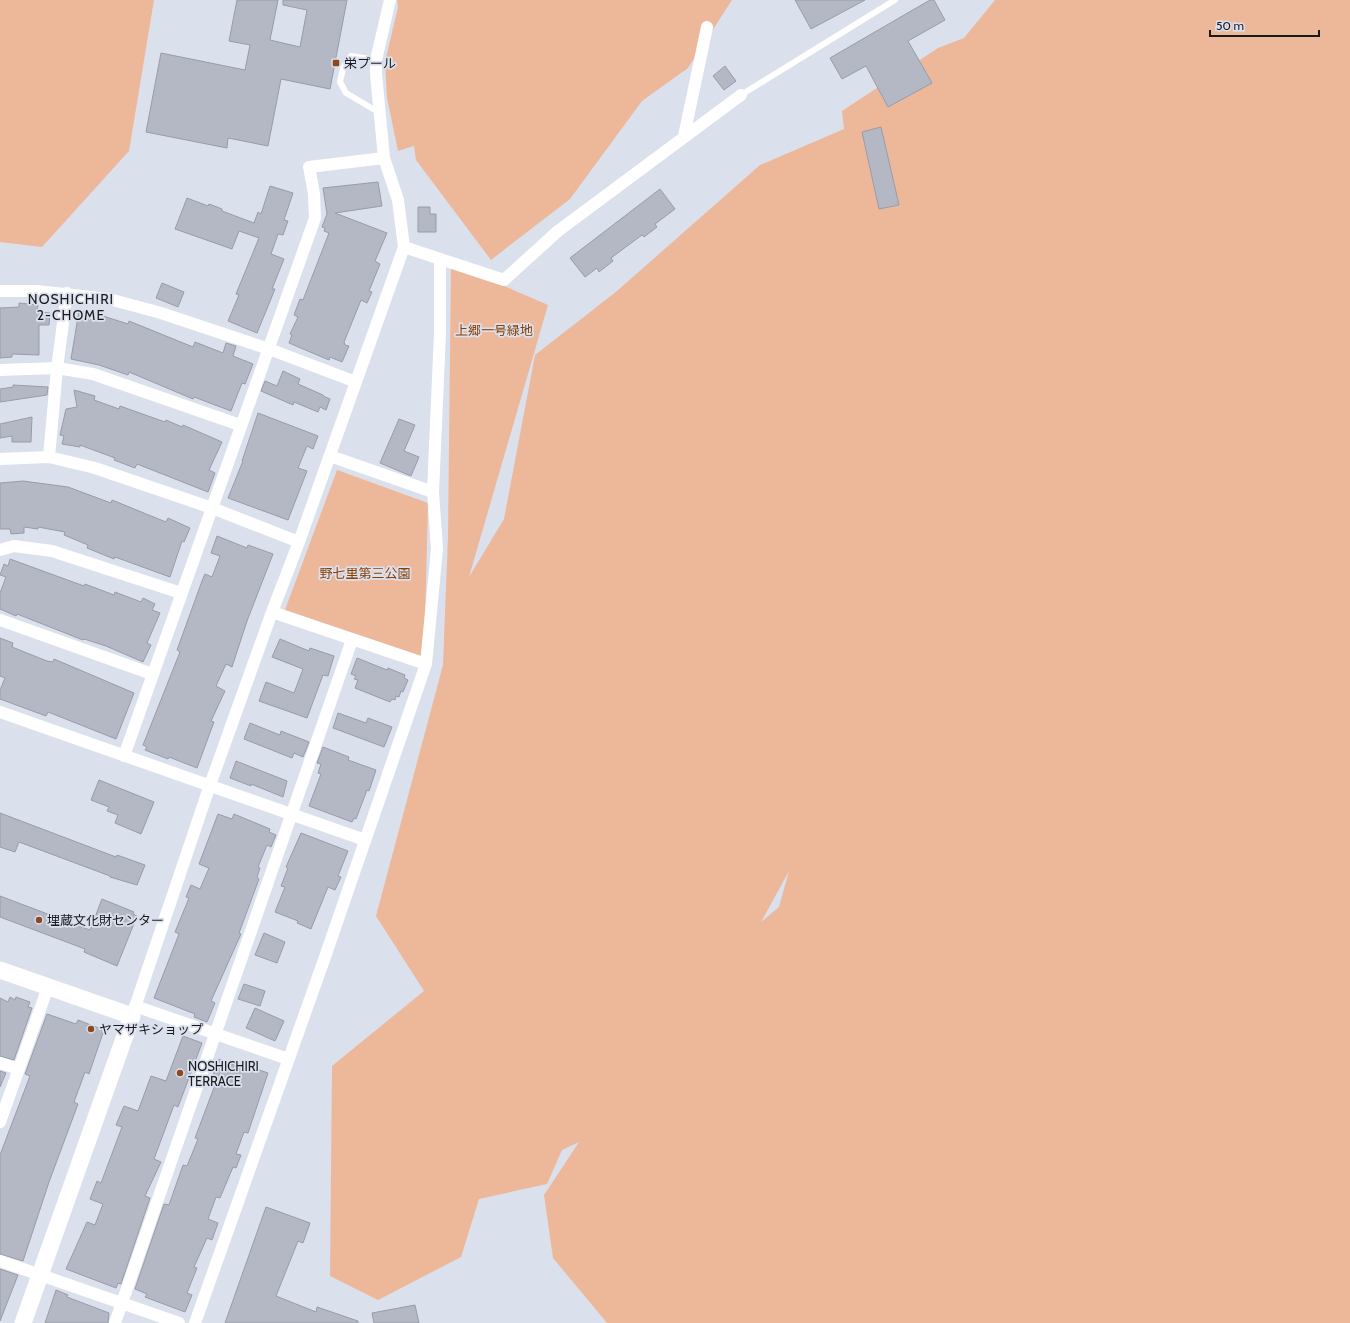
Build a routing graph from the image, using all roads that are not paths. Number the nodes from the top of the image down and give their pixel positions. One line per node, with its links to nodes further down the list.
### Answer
1 (390, 0): 4 (street)
2 (895, 0): 5 (lane)
3 (707, 27): 7 (street)
4 (376, 60): 6 (street); 6 (lane)
5 (741, 95): 7 (street)
6 (380, 113): 8 (street)
7 (684, 136): 10 (street)
8 (384, 158): 9 (street); 13 (street)
9 (404, 246): 10 (street); 16 (street)
10 (440, 259): 21 (street)
11 (0, 291): 12 (street)
12 (67, 293): 13 (street); 14 (street)
13 (269, 349): 16 (street); 17 (street)
14 (57, 368): 15 (street); 17 (street); 19 (street)
15 (0, 370)
16 (356, 382): 18 (street)
17 (240, 425): 22 (street)
18 (330, 456): 21 (street); 23 (street)
19 (50, 457): 20 (street); 22 (street)
20 (0, 459)
21 (433, 492): 29 (street)
22 (212, 508): 23 (street); 25 (street)
23 (299, 542): 26 (street)
24 (0, 550): 25 (street)
25 (181, 594): 30 (street)
26 (272, 612): 28 (street); 33 (street)
27 (0, 620): 30 (street)
28 (352, 640): 29 (street); 34 (street)
29 (426, 664): 35 (street)
30 (152, 674): 32 (street)
31 (0, 712): 32 (street)
32 (124, 756): 33 (street)
33 (210, 785): 34 (street); 38 (street)
34 (293, 815): 35 (street); 39 (street)
35 (365, 840): 40 (street)
36 (0, 970): 37 (street)
37 (48, 987): 38 (street); 42 (street)
38 (134, 1011): 39 (street); 45 (street)
39 (216, 1033): 40 (street); 46 (street)
40 (288, 1058): 50 (street)
41 (0, 1063): 42 (street)
42 (18, 1069): 43 (street)
43 (0, 1122)
44 (0, 1261): 45 (street)
45 (40, 1275): 46 (street); 47 (street)
46 (122, 1304): 48 (street); 49 (street)
47 (23, 1323)
48 (115, 1323)
49 (179, 1323)
50 (195, 1323)

